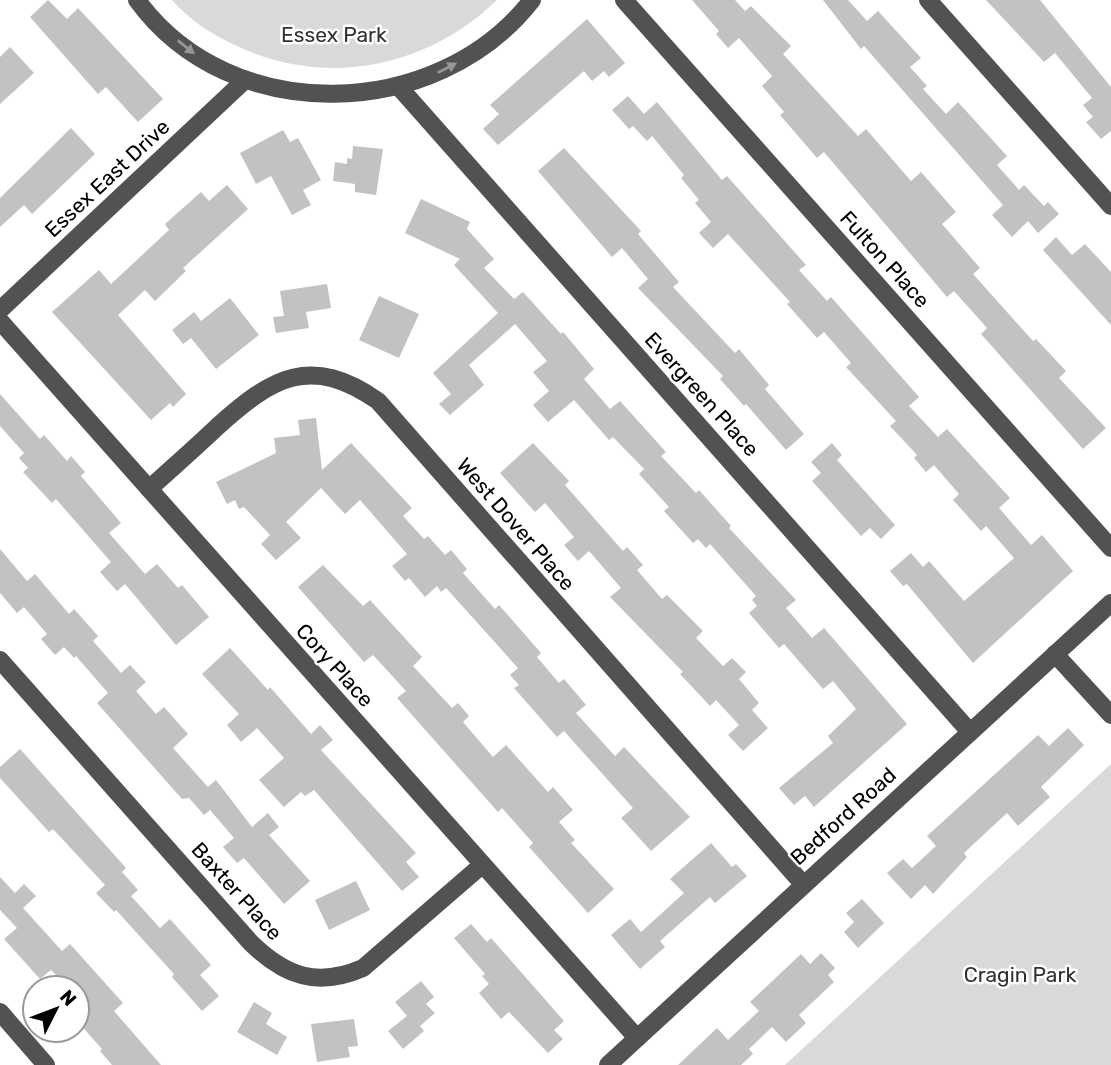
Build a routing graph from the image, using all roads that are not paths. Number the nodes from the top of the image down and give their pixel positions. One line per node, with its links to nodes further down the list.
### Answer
1 (136, 0): 5 (street, one-way to 5)
2 (531, 0): 6 (street, one-way to 2)
3 (624, 0): 11 (street, Fulton Place)
4 (928, 0): 7 (street)
5 (246, 80): 6 (street); 8 (street, Essex East Drive)
6 (399, 87): 16 (street, Evergreen Place)
7 (1111, 206)
8 (0, 310)
9 (0, 321): 10 (street, Cory Place)
10 (149, 489): 17 (street, Cory Place); 18 (street, West Dover Place)
11 (1111, 548)
12 (1111, 603): 13 (street, Bedford Road)
13 (1055, 654): 15 (street); 16 (street, Bedford Road)
14 (0, 660): 17 (street, Baxter Place)
15 (1111, 715)
16 (970, 732): 18 (street, Bedford Road)
17 (482, 865): 20 (street, Cory Place)
18 (803, 884): 20 (street, Bedford Road)
19 (0, 1013): 21 (street)
20 (637, 1038): 22 (street, Bedford Road)
21 (46, 1065)
22 (608, 1065)

